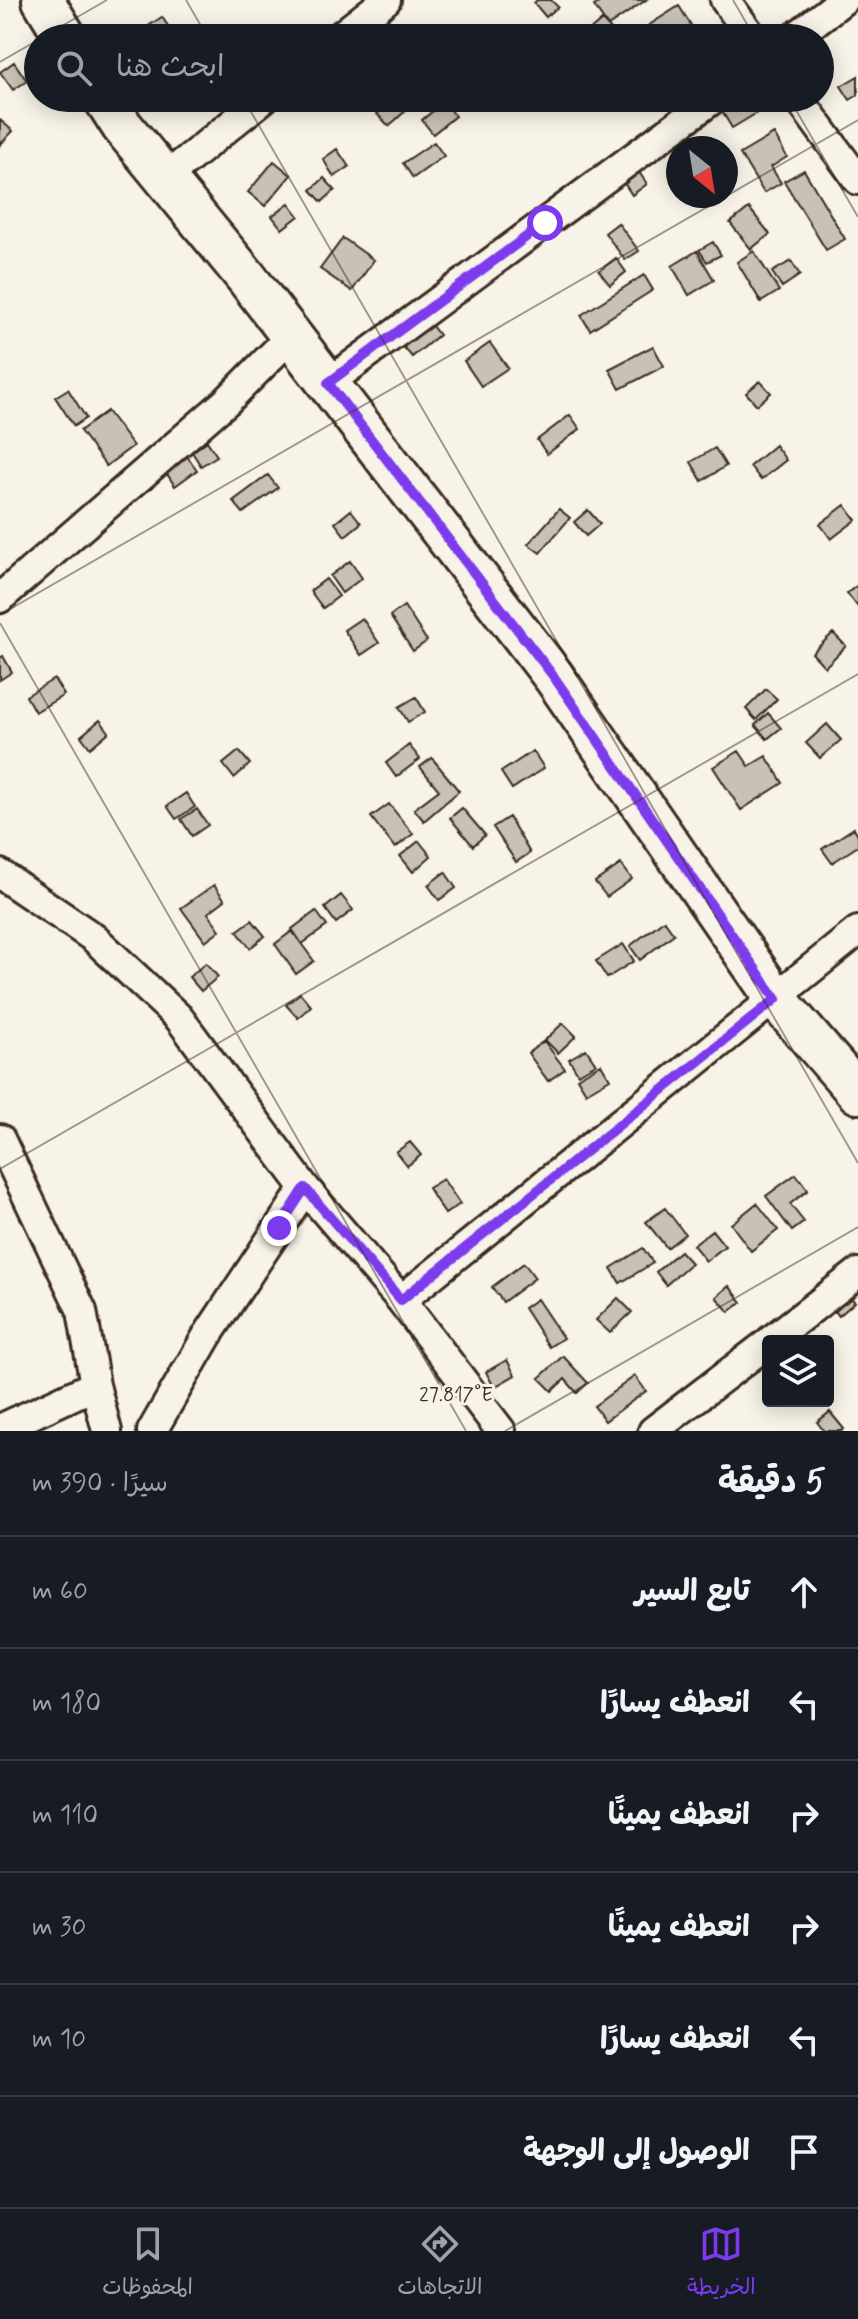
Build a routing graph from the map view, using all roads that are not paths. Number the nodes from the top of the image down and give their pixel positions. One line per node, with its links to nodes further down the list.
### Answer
1 (43, 0): 5 (street)
2 (386, 0): 6 (street)
3 (725, 0): 7 (street)
4 (843, 0): 8 (street)
5 (58, 24)
6 (356, 24)
7 (743, 24)
8 (812, 24)
9 (113, 112): 13 (street)
10 (247, 112): 13 (street)
11 (695, 112): 16 (street)
12 (808, 112): 14 (street)
13 (165, 178): 15 (street)
14 (858, 180)
15 (291, 336): 16 (street); 17 (street)
16 (328, 383): 20 (street)
17 (0, 598)
18 (0, 874): 23 (street)
19 (858, 931): 20 (street)
20 (776, 999): 21 (street); 25 (street)
21 (858, 1093)
22 (0, 1139): 28 (street)
23 (305, 1188): 25 (street); 31 (street)
24 (858, 1273): 26 (street)
25 (401, 1300): 32 (street)
26 (778, 1335)
27 (762, 1347): 33 (street)
28 (95, 1385): 29 (street); 30 (street)
29 (0, 1429)
30 (107, 1431)
31 (152, 1431)
32 (501, 1431)
33 (653, 1431)

